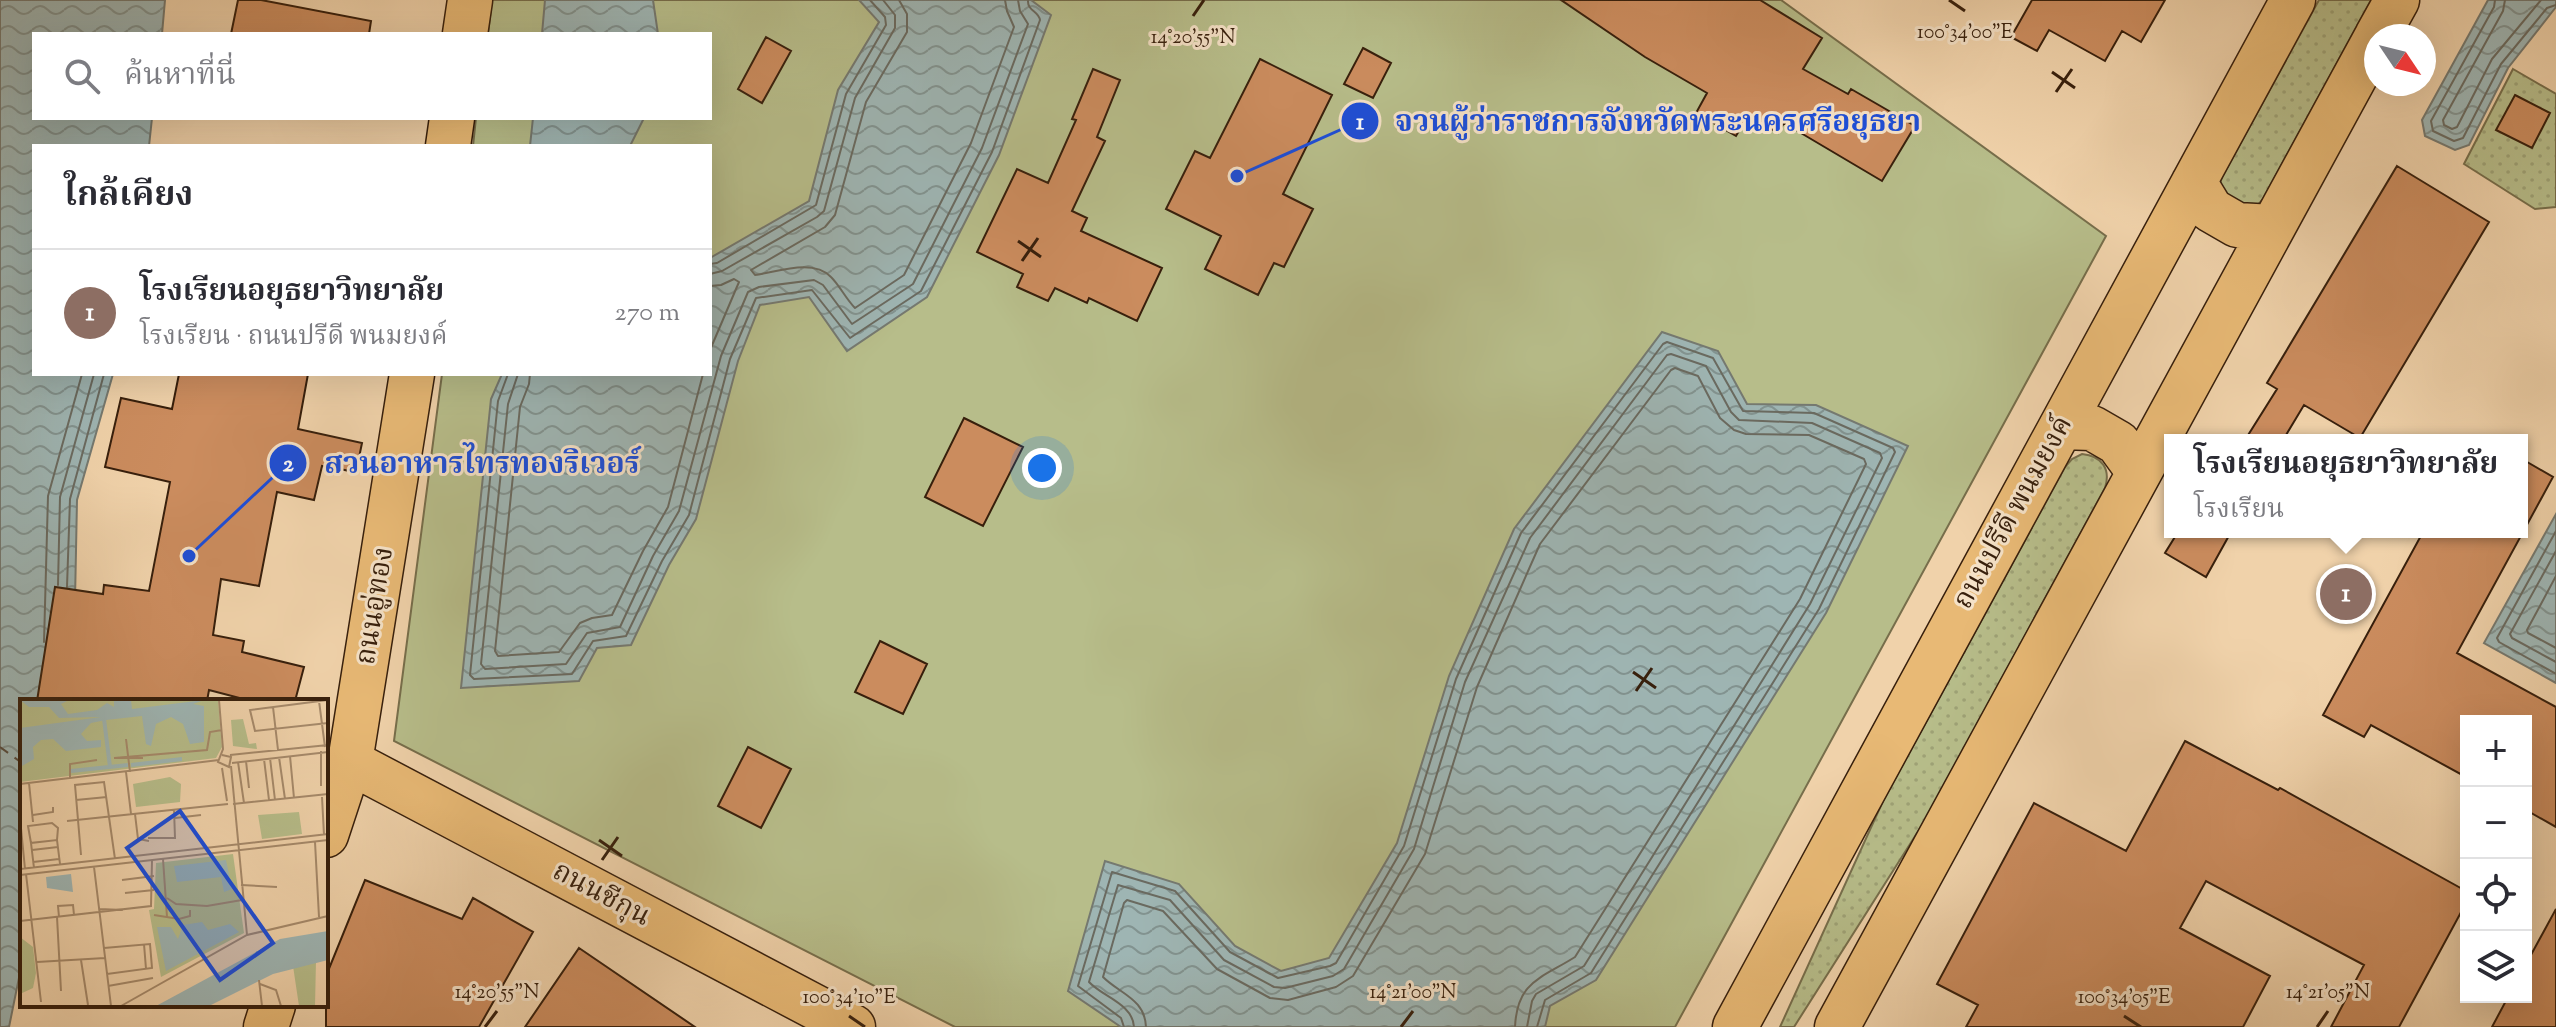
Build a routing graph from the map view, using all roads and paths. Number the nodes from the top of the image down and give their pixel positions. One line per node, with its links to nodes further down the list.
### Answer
1 (470, 0): 5 (main road)
2 (2293, 0): 9 (main road, ถนนปรีดี พนมยงค์)
3 (2397, 0): 4 (main road)
4 (2384, 24)
5 (465, 32)
6 (2364, 61): 10 (main road)
7 (452, 120): 8 (main road)
8 (448, 144)
9 (2194, 182): 10 (main road); 12 (main road, ถนนปรีดี พนมยงค์)
10 (2273, 227): 13 (main road)
11 (412, 376): 14 (main road, ถนนอู่ทอง)
12 (2061, 427): 13 (main road); 19 (main road, ถนนปรีดี พนมยงค์)
13 (2139, 472): 20 (main road)
14 (350, 762): 15 (main road, ถนนอู่ทอง); 18 (main road, ถนนชีกุน)
15 (328, 829)
16 (272, 1007): 17 (main road)
17 (266, 1027)
18 (853, 1027)
19 (1735, 1027)
20 (1837, 1027)

